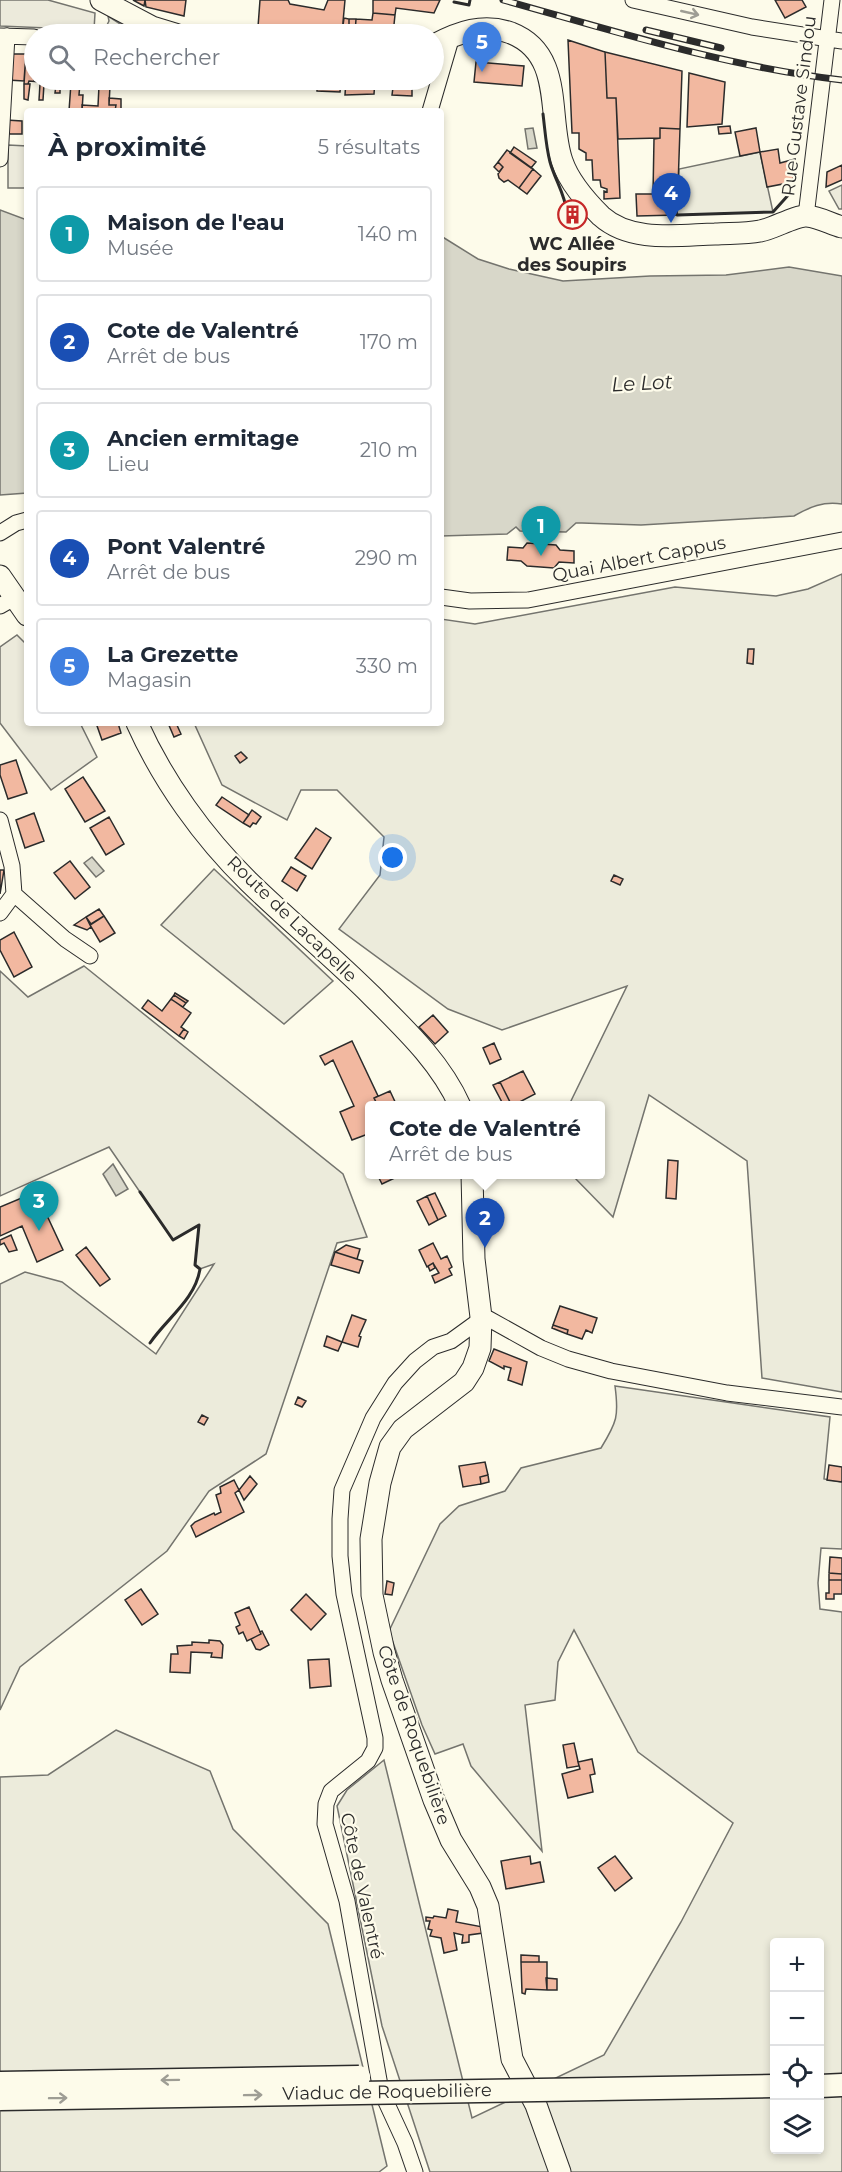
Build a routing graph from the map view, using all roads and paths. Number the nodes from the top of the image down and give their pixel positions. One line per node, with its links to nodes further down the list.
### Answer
1 (101, 0): 4 (street)
2 (633, 0): 7 (street, one-way to 7)
3 (832, 0): 7 (street, Rue Gustave Sindou)
4 (138, 24)
5 (4, 36): 6 (street); 12 (street)
6 (24, 37)
7 (826, 39): 9 (street); 13 (street, Rue Gustave Sindou)
8 (444, 40): 13 (street)
9 (842, 41)
10 (433, 90): 11 (street)
11 (430, 108)
12 (0, 159)
13 (806, 216): 14 (street)
14 (842, 227)
15 (24, 521): 16 (street)
16 (0, 533)
17 (842, 540): 19 (street, Quai Albert Cappus)
18 (0, 576): 20 (street)
19 (444, 597)
20 (7, 602): 21 (street)
21 (24, 613)
22 (138, 726): 27 (street, Route de Lacapelle)
23 (0, 820): 24 (street)
24 (14, 894): 25 (street); 26 (street)
25 (0, 913)
26 (90, 956)
27 (458, 1101)
28 (472, 1179): 29 (street)
29 (480, 1319): 30 (street, Côte de Valentré); 31 (street, Côte de Roquebilière); 32 (street)
30 (451, 1341): 31 (street); 41 (street, Côte de Valentré)
31 (480, 1348): 42 (street, Côte de Roquebilière)
32 (842, 1407)
33 (824, 2070): 34 (main road)
34 (842, 2070)
35 (770, 2071): 36 (main road, Viaduc de Roquebilière, one-way to 36, bridge)
36 (0, 2083)
37 (842, 2085): 39 (main road)
38 (770, 2086): 40 (main road, Viaduc de Roquebilière, one-way to 38, bridge)
39 (824, 2086)
40 (0, 2098)
41 (415, 2172)
42 (560, 2172)

